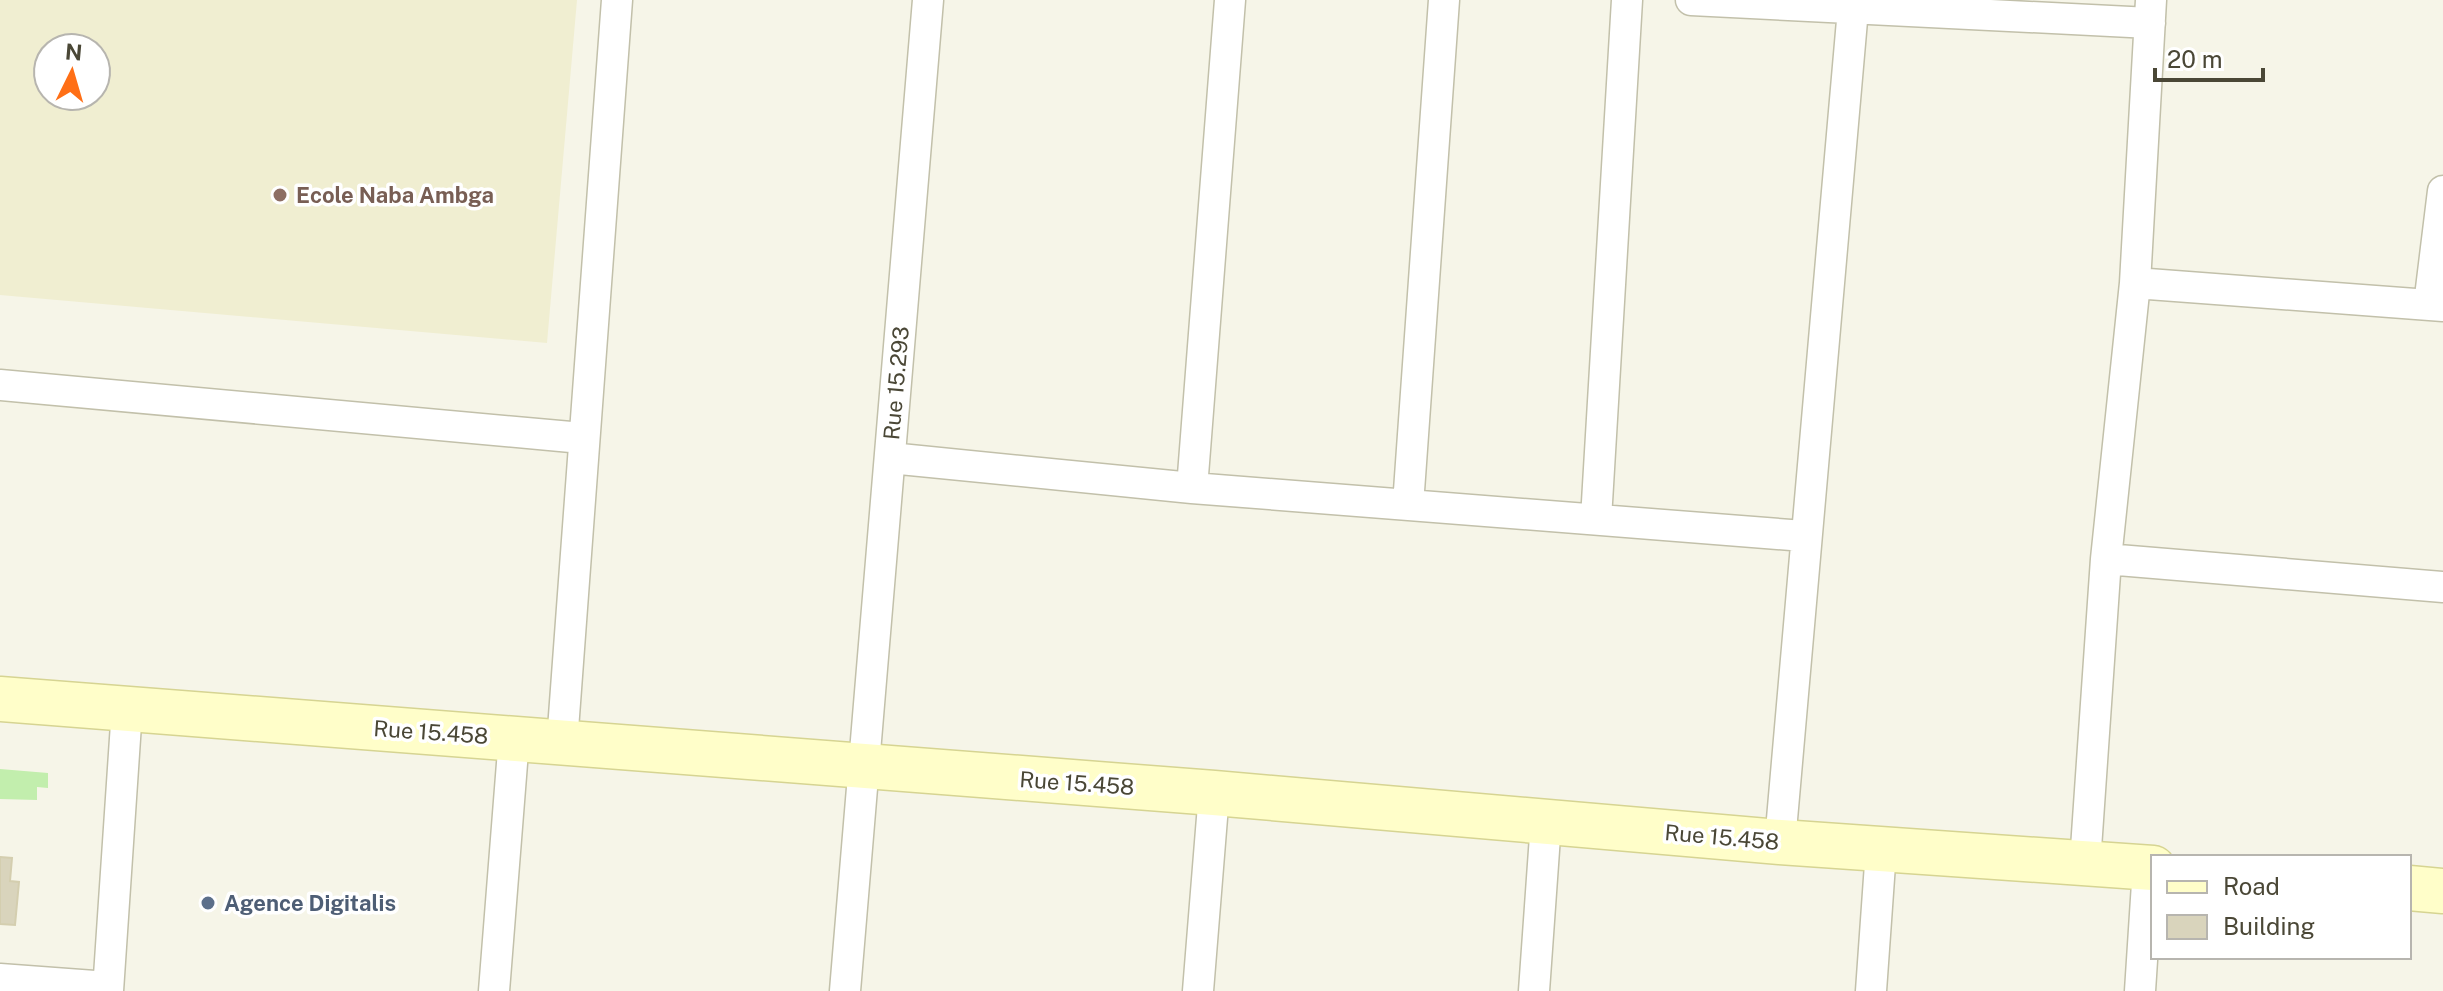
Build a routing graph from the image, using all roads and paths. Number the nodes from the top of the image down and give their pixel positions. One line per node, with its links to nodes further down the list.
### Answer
1 (617, 0): 13 (street)
2 (928, 0): 14 (street, Rue 15.293)
3 (1230, 0): 15 (street)
4 (1444, 0): 16 (street)
5 (1627, 0): 17 (street)
6 (1691, 0): 7 (street)
7 (1853, 9): 8 (street); 18 (street)
8 (2150, 11): 10 (street)
9 (2443, 191): 11 (street)
10 (2135, 283): 11 (street); 19 (street)
11 (2436, 306)
12 (0, 385): 13 (street)
13 (582, 438): 24 (street)
14 (890, 458): 15 (street); 25 (street, Rue 15.293)
15 (1192, 488): 16 (street)
16 (1408, 505): 17 (street)
17 (1596, 519): 18 (street)
18 (1804, 536): 28 (street)
19 (2106, 559): 20 (street); 30 (street)
20 (2443, 587)
21 (0, 699): 22 (main road, Rue 15.458)
22 (127, 709): 23 (main road, Rue 15.458); 35 (street)
23 (514, 738): 24 (main road, Rue 15.458); 36 (street)
24 (562, 743): 25 (main road, Rue 15.458)
25 (865, 767): 26 (main road, Rue 15.458); 37 (street, Rue 15.293)
26 (1214, 793): 27 (main road, Rue 15.458); 38 (street)
27 (1546, 822): 28 (main road, Rue 15.458); 39 (street)
28 (1780, 842): 29 (main road, Rue 15.458)
29 (1881, 850): 30 (main road, Rue 15.458); 40 (street)
30 (2085, 863): 31 (main road, Rue 15.458)
31 (2150, 868): 41 (street)
32 (2411, 888): 33 (main road)
33 (2443, 891)
34 (0, 979): 35 (street)
35 (108, 989)
36 (494, 991)
37 (845, 991)
38 (1198, 991)
39 (1534, 991)
40 (1871, 991)
41 (2140, 991)

